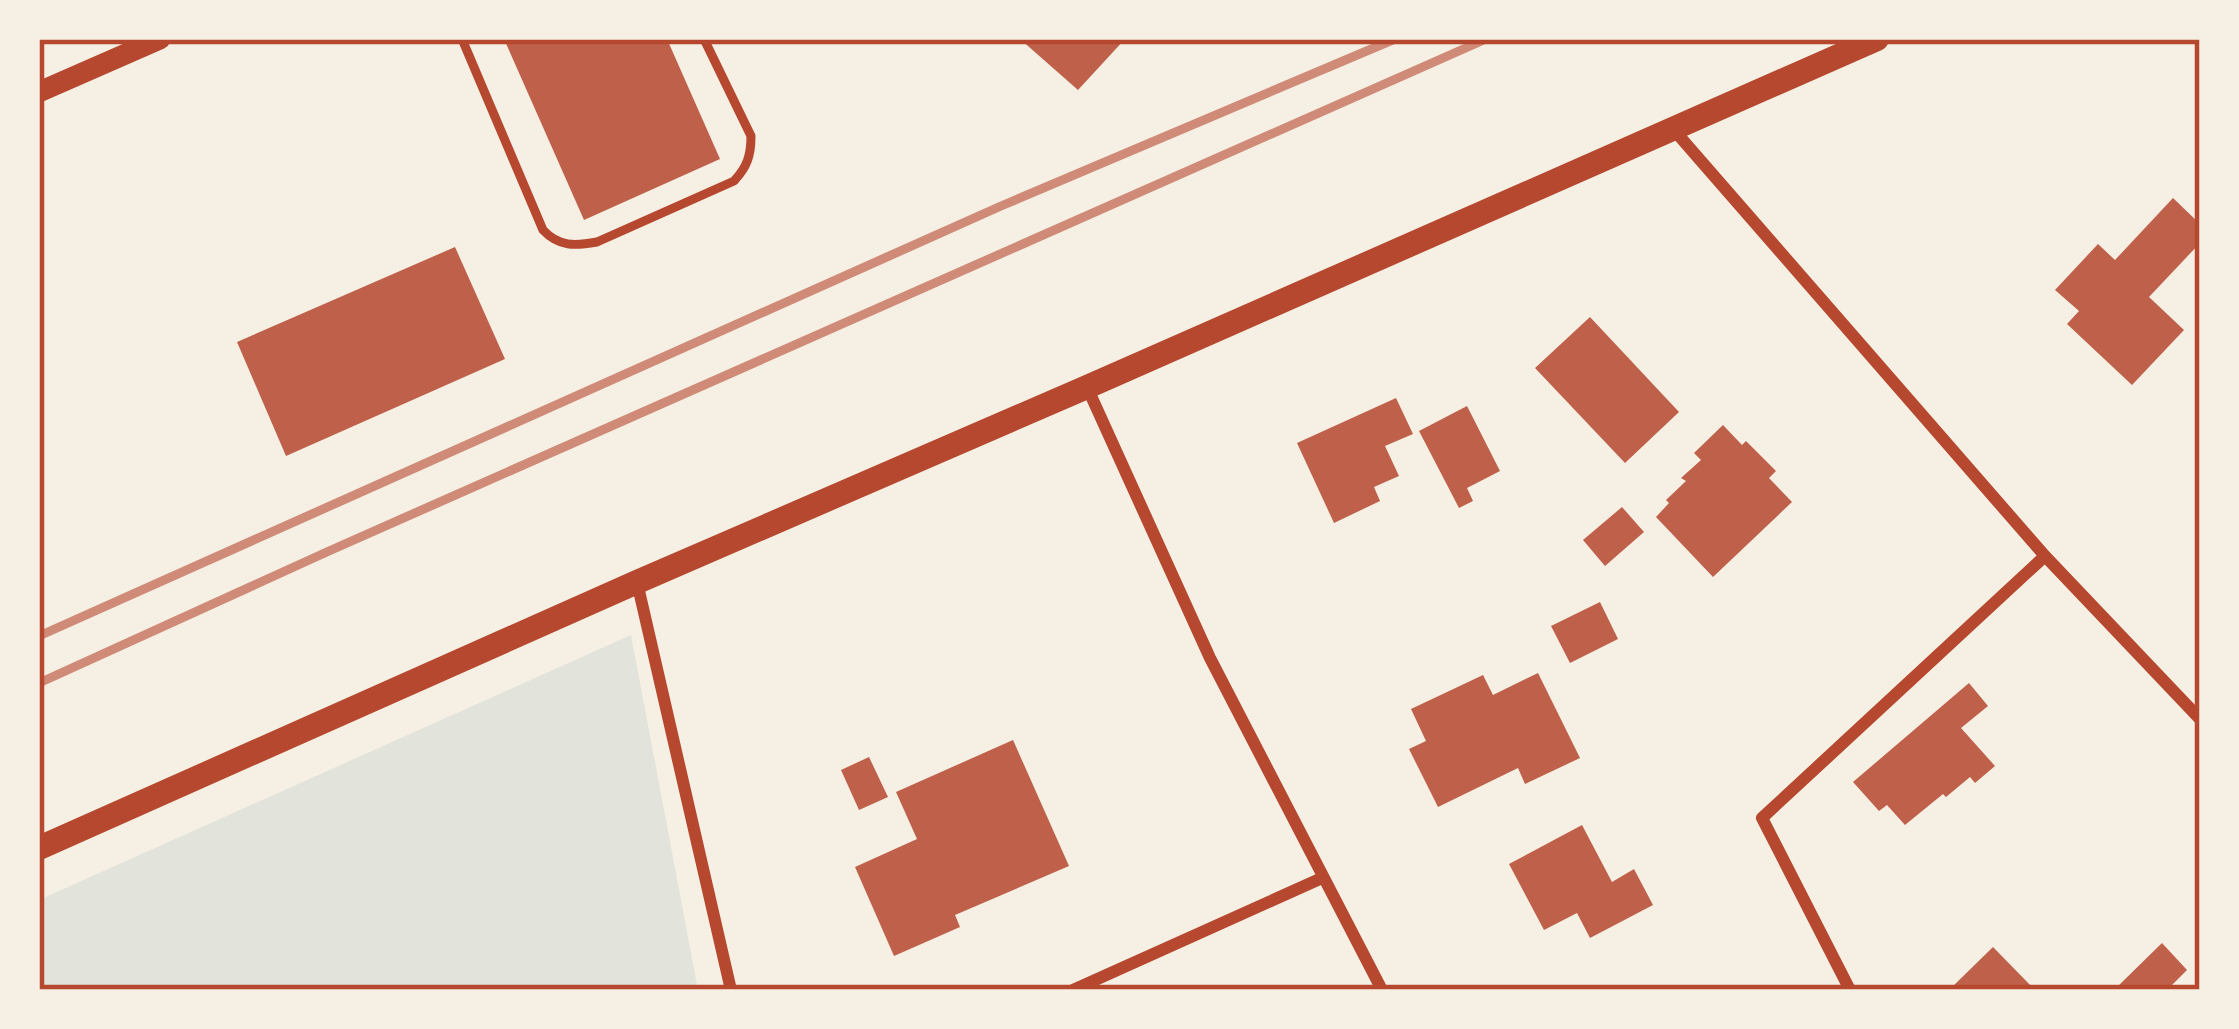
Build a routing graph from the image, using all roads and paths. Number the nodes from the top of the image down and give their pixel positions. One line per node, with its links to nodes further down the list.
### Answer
1 (160, 39): 5 (street)
2 (462, 39): 3 (lane)
3 (704, 39)
4 (1877, 39): 6 (main road)
5 (39, 92)
6 (1673, 129): 7 (main road); 8 (street)
7 (1087, 387): 9 (main road); 12 (street)
8 (2045, 556): 10 (street); 16 (street)
9 (637, 582): 11 (main road); 13 (street)
10 (2200, 718)
11 (39, 848)
12 (1322, 878): 14 (street); 15 (street)
13 (731, 990)
14 (1073, 990)
15 (1382, 990)
16 (1850, 990)

